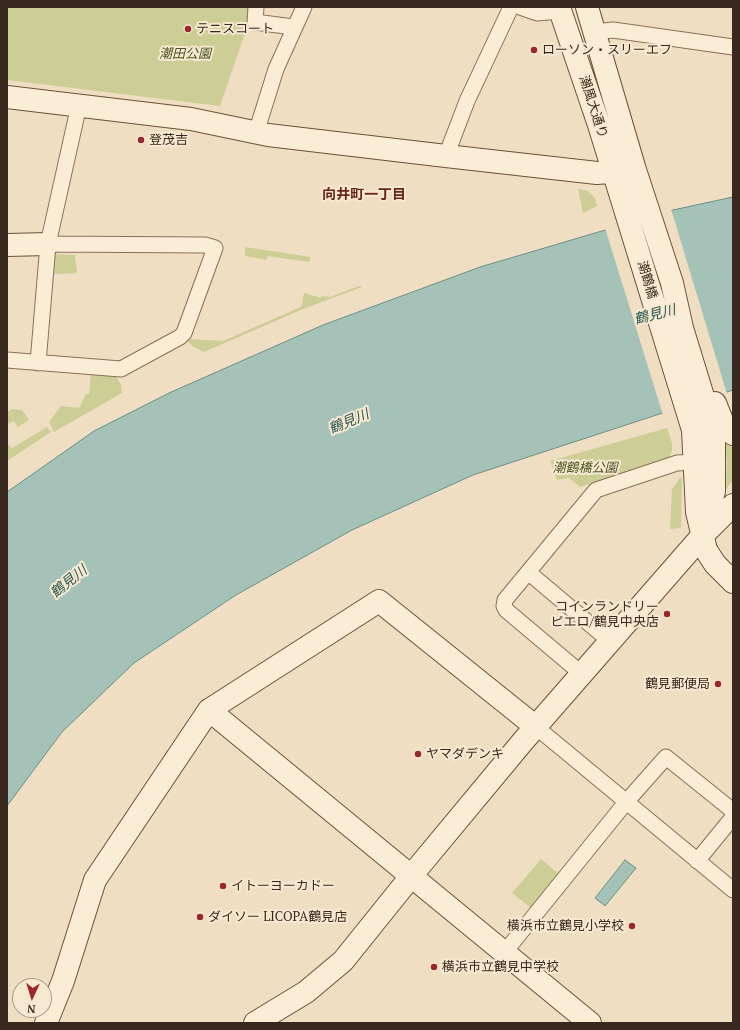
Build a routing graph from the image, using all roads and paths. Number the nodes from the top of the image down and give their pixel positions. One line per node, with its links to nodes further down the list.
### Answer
1 (256, 7): 7 (street)
2 (304, 7): 7 (street)
3 (511, 7): 13 (street)
4 (520, 7): 6 (street)
5 (586, 7): 8 (street, 潮風大通り)
6 (560, 8): 15 (street, 潮風大通り)
7 (294, 27): 12 (street)
8 (596, 42): 9 (street); 14 (street, 潮風大通り); 15 (street)
9 (733, 47)
10 (7, 97): 11 (street)
11 (78, 105): 12 (street); 18 (street)
12 (256, 133): 13 (street)
13 (446, 156): 15 (street)
14 (635, 170): 15 (street); 16 (street, 潮風大通り)
15 (613, 172): 17 (street, 潮風大通り)
16 (647, 205): 22 (street, 潮鶴橋)
17 (625, 208): 22 (street, 潮鶴橋)
18 (48, 244): 19 (street); 21 (street); 21 (street)
19 (7, 245)
20 (7, 360): 21 (street)
21 (38, 363)
22 (705, 416): 23 (street); 24 (street); 27 (street)
23 (733, 434)
24 (694, 462): 27 (street); 28 (street)
25 (733, 489): 27 (street)
26 (733, 505): 27 (street)
27 (708, 529): 29 (street); 30 (street)
28 (528, 572): 30 (street); 31 (street)
29 (733, 582)
30 (611, 642): 31 (street)
31 (582, 674): 33 (street)
32 (209, 710): 33 (street); 38 (street); 42 (street)
33 (536, 727): 34 (street); 38 (street)
34 (626, 801): 35 (street); 37 (street); 40 (street)
35 (733, 811)
36 (733, 817): 37 (street)
37 (697, 861): 39 (street)
38 (411, 876): 40 (street); 41 (street)
39 (733, 890)
40 (504, 953): 43 (street)
41 (267, 1021)
42 (46, 1023)
43 (590, 1023)

